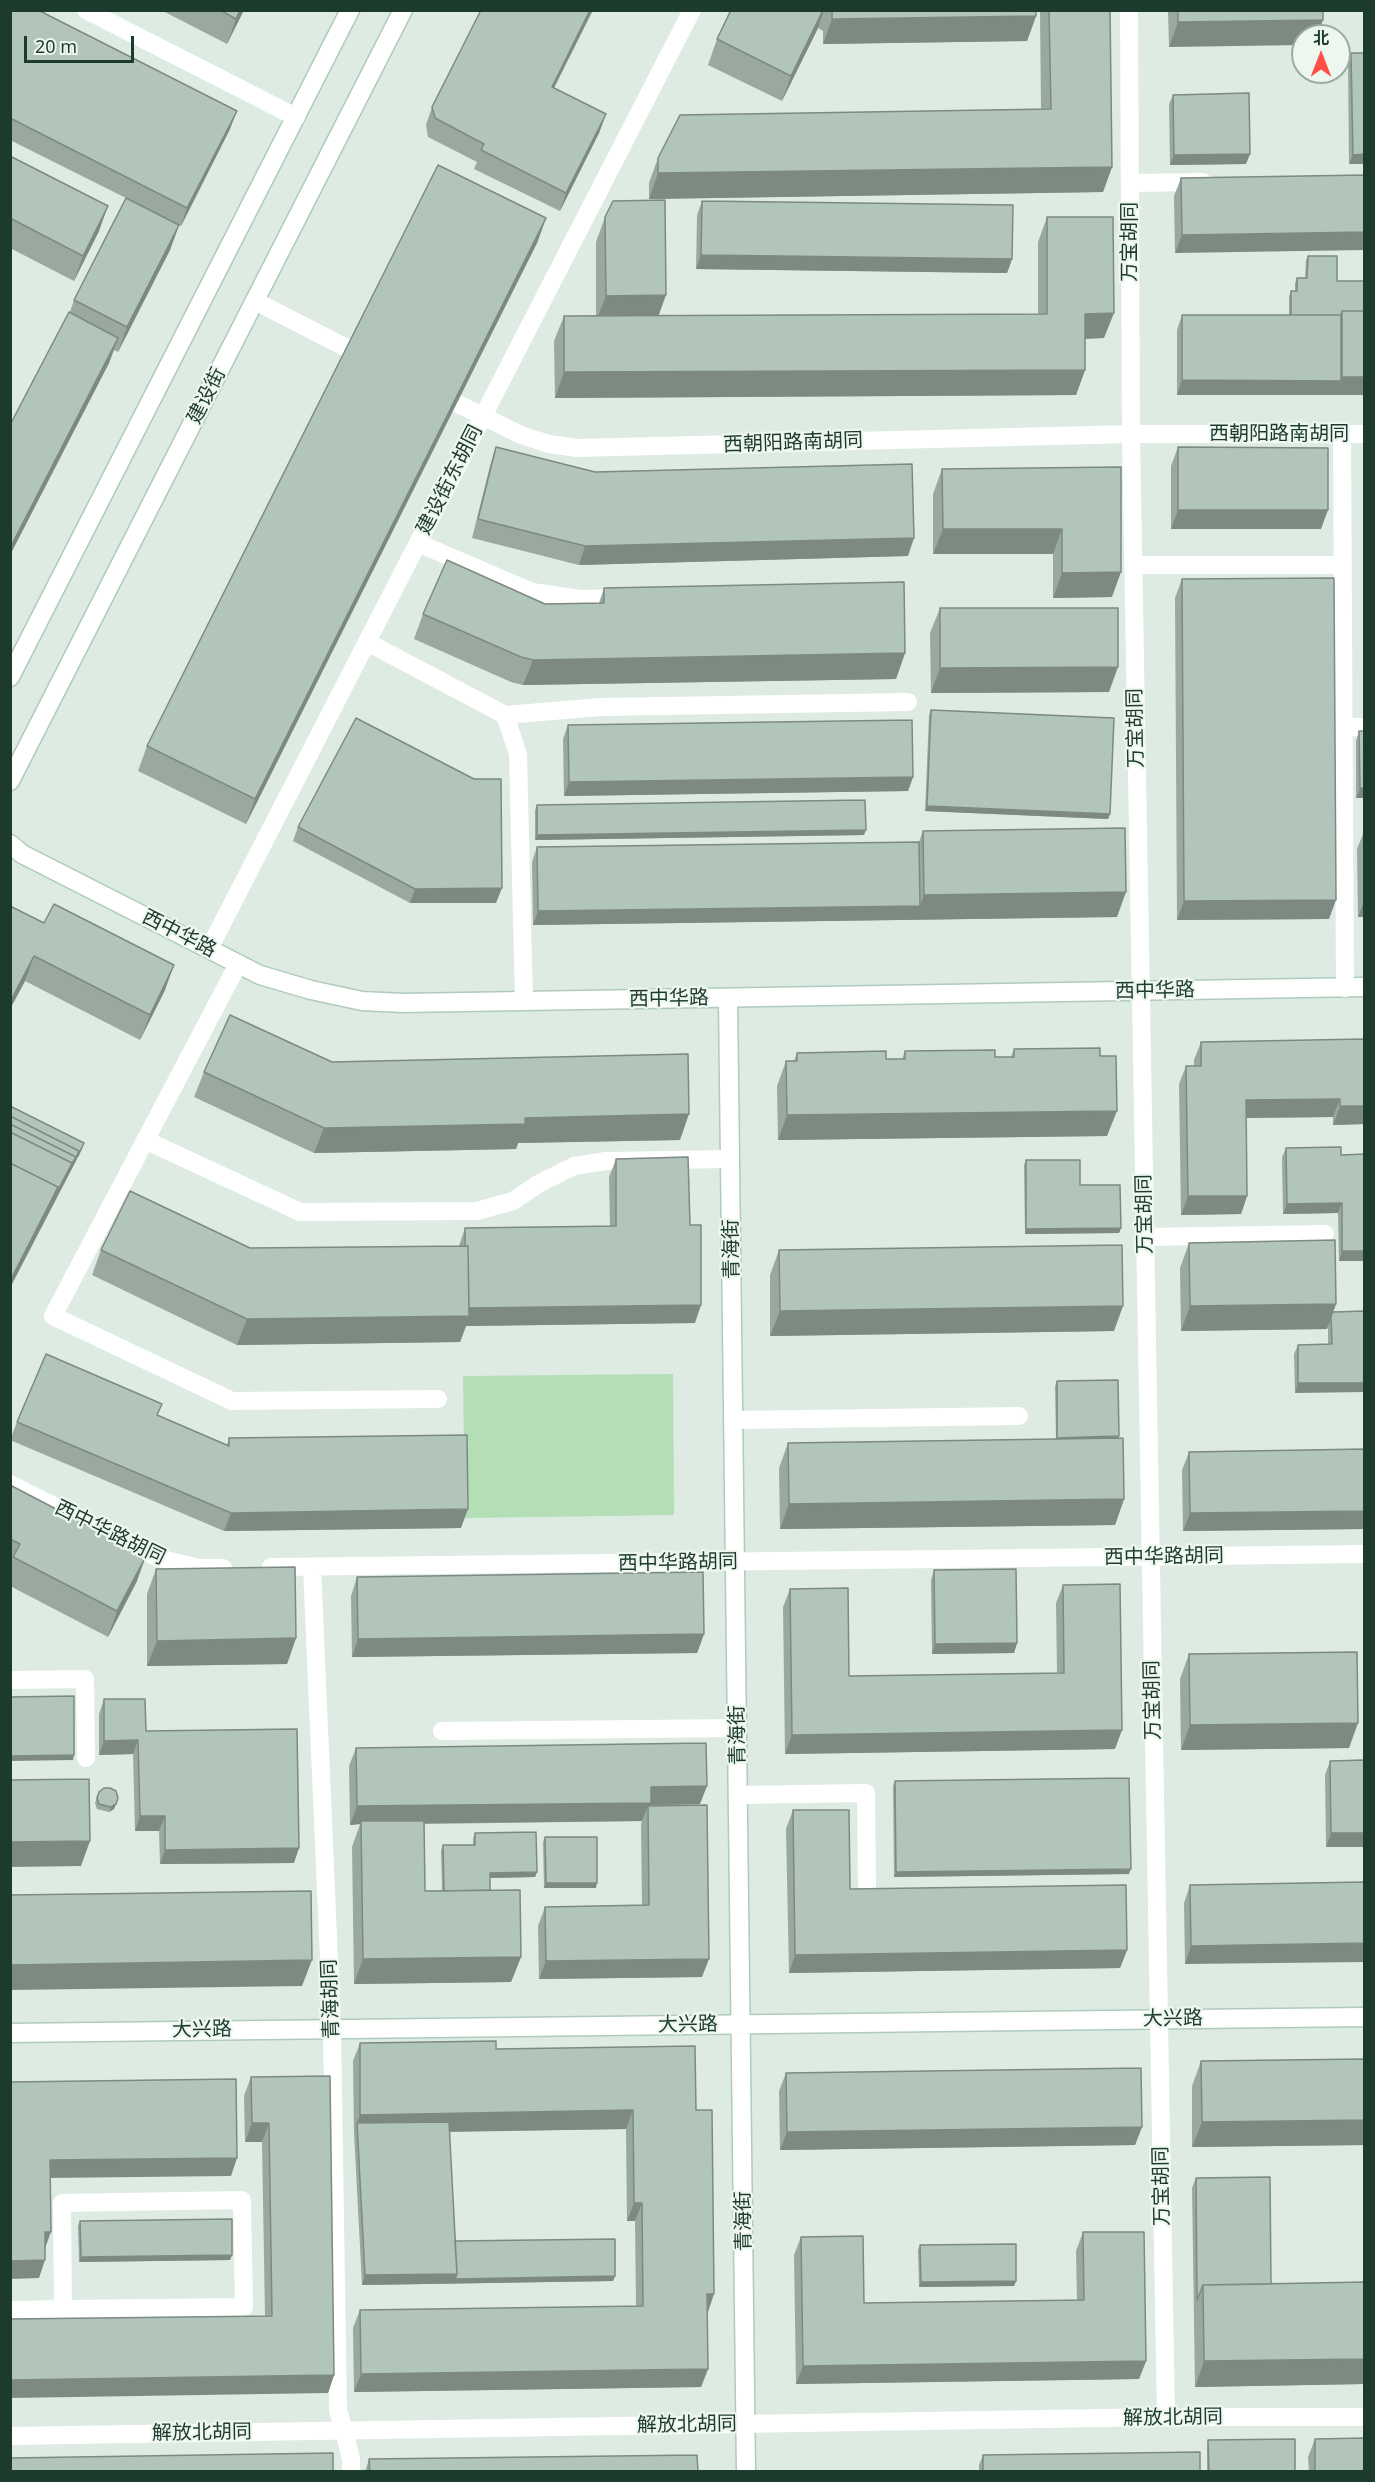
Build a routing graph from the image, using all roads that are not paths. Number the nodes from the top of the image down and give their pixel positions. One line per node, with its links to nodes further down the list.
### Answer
1 (86, 10): 6 (street)
2 (350, 10): 6 (street)
3 (403, 10): 9 (street, 建设街)
4 (692, 10): 12 (street, 建设街东胡同)
5 (1129, 10): 8 (street, 万宝胡同)
6 (296, 117): 21 (street)
7 (1224, 181): 8 (street)
8 (1130, 183): 13 (street, 万宝胡同)
9 (255, 302): 10 (street); 26 (street, 建设街)
10 (379, 365)
11 (420, 386): 12 (street, 西朝阳路南胡同)
12 (483, 417): 13 (street, 西朝阳路南胡同); 16 (street, 建设街东胡同)
13 (1131, 434): 14 (street, 西朝阳路南胡同); 17 (street, 万宝胡同)
14 (1342, 434): 15 (street, 西朝阳路南胡同); 18 (street)
15 (1365, 434)
16 (418, 543): 19 (street); 20 (street, 建设街东胡同)
17 (1134, 565): 18 (street); 32 (street, 万宝胡同)
18 (1343, 565): 24 (street)
19 (638, 598)
20 (367, 642): 23 (street); 28 (street, 建设街东胡同)
21 (10, 677)
22 (908, 702): 23 (street)
23 (505, 715): 34 (street)
24 (1344, 727): 25 (street); 31 (street)
25 (1365, 727)
26 (10, 781)
27 (10, 844): 28 (street, 西中华路)
28 (208, 949): 29 (street, 西中华路)
29 (238, 964): 34 (street, 西中华路); 35 (street)
30 (1365, 987): 31 (street, 西中华路)
31 (1345, 988): 32 (street, 西中华路)
32 (1141, 991): 33 (street, 西中华路); 38 (street, 万宝胡同)
33 (728, 998): 34 (street, 西中华路); 36 (street, 青海街)
34 (524, 1001)
35 (145, 1140): 36 (street); 39 (street)
36 (730, 1159): 41 (street, 青海街)
37 (1325, 1234): 38 (street)
38 (1145, 1237): 44 (street, 万宝胡同)
39 (438, 1398)
40 (1019, 1416): 41 (street)
41 (734, 1420): 45 (street, 青海街)
42 (10, 1484): 46 (street, 西中华路胡同)
43 (1365, 1554): 44 (street, 西中华路胡同)
44 (1151, 1557): 45 (street, 西中华路胡同); 54 (street, 万宝胡同)
45 (736, 1562): 46 (street, 西中华路胡同); 48 (street, 青海街)
46 (312, 1567): 56 (street, 青海胡同)
47 (10, 1680): 50 (street)
48 (738, 1728): 49 (street); 51 (street, 青海街)
49 (442, 1731)
50 (86, 1758)
51 (739, 1795): 52 (street); 55 (street, 青海街)
52 (867, 1887)
53 (1365, 2017): 54 (street, 大兴路)
54 (1159, 2019): 55 (street, 大兴路); 60 (street, 万宝胡同)
55 (742, 2024): 56 (street, 大兴路); 62 (street, 青海街)
56 (332, 2029): 57 (street, 大兴路); 63 (street, 青海胡同)
57 (10, 2032)
58 (63, 2309): 58 (street); 59 (street)
59 (10, 2310)
60 (1166, 2417): 61 (street, 解放北胡同); 62 (street, 解放北胡同)
61 (1365, 2417)
62 (746, 2424): 63 (street, 解放北胡同); 66 (street, 青海街)
63 (344, 2431): 64 (street, 解放北胡同); 65 (street, 青海胡同)
64 (10, 2436)
65 (351, 2472)
66 (746, 2472)

